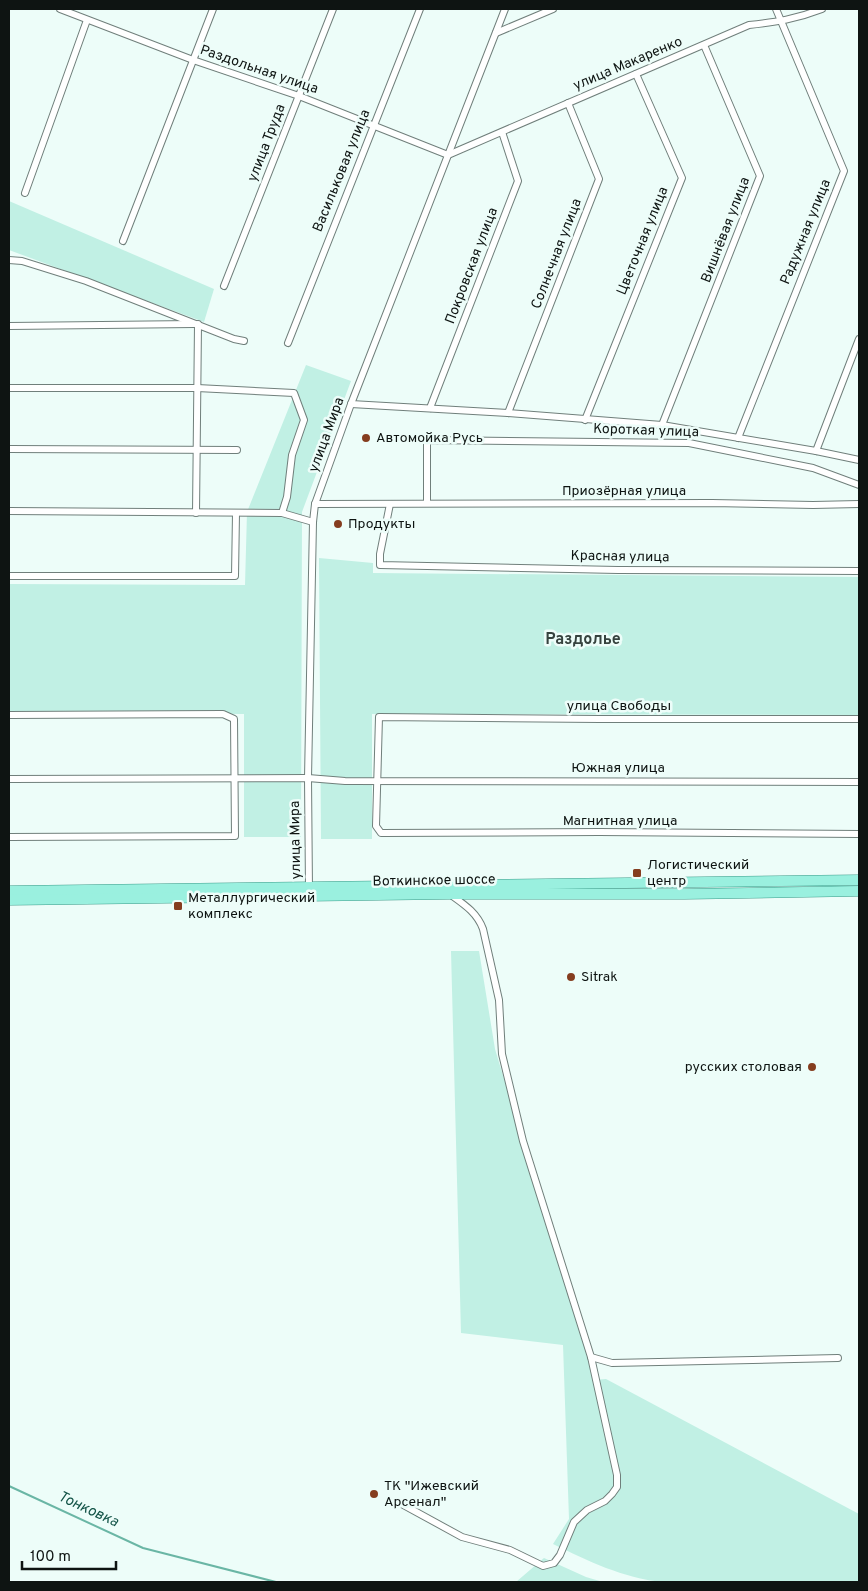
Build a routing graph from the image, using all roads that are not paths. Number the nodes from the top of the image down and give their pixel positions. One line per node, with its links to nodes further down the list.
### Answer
1 (60, 9): 9 (street, Раздольная улица)
2 (213, 9): 13 (street)
3 (333, 9): 15 (street, улица Труда)
4 (420, 9): 17 (street, Васильковая улица)
5 (506, 9): 11 (street, улица Мира)
6 (553, 9): 11 (street)
7 (776, 9): 10 (street, Радужная улица)
8 (822, 9): 10 (street, улица Макаренко)
9 (87, 20): 13 (street, Раздольная улица); 20 (street)
10 (782, 22): 12 (street, улица Макаренко); 37 (street, Радужная улица)
11 (496, 33): 19 (street, улица Мира)
12 (704, 44): 14 (street, улица Макаренко); 36 (street, Вишнёвая улица)
13 (192, 60): 15 (street, Раздольная улица); 21 (street)
14 (636, 74): 16 (street, улица Макаренко); 35 (street, Цветочная улица)
15 (299, 96): 17 (street, Раздольная улица); 23 (street, улица Труда)
16 (568, 103): 18 (street, улица Макаренко); 34 (street, Солнечная улица)
17 (374, 126): 19 (street, Раздольная улица); 28 (street, Васильковая улица)
18 (502, 132): 19 (street, улица Макаренко); 33 (street, Покровская улица)
19 (448, 155): 32 (street, улица Мира)
20 (24, 193)
21 (123, 240)
22 (9, 260): 24 (street)
23 (224, 286)
24 (198, 324): 25 (street); 27 (street); 31 (street)
25 (9, 326)
26 (859, 339): 29 (street)
27 (244, 341)
28 (288, 343)
29 (857, 350): 41 (street)
30 (9, 388): 31 (street)
31 (197, 388): 39 (street); 51 (street)
32 (351, 404): 33 (street); 45 (street, улица Мира)
33 (430, 408): 34 (street)
34 (508, 414): 35 (street)
35 (585, 420): 36 (street)
36 (662, 425): 37 (street)
37 (738, 438): 41 (street)
38 (9, 449): 39 (street)
39 (198, 450): 40 (street); 49 (street)
40 (237, 450)
41 (816, 451): 42 (street)
42 (859, 460)
43 (859, 484): 44 (street, Короткая улица)
44 (427, 503): 46 (street, Приозёрная улица); 47 (street, Приозёрная улица)
45 (315, 504): 46 (street, Приозёрная улица); 52 (street, улица Мира)
46 (390, 504): 53 (street, Красная улица)
47 (859, 504)
48 (9, 511): 49 (street)
49 (196, 513): 50 (street)
50 (236, 513): 51 (street); 54 (street)
51 (282, 513): 52 (street)
52 (313, 522): 58 (street, улица Мира)
53 (859, 571)
54 (9, 576)
55 (9, 715): 59 (street)
56 (859, 719): 60 (street, улица Свободы)
57 (9, 778): 59 (street, Южная улица)
58 (308, 778): 59 (street, Южная улица); 60 (street, Южная улица); 66 (street, улица Мира)
59 (234, 779): 63 (street)
60 (378, 780): 61 (street, Южная улица); 62 (street, Магнитная улица)
61 (859, 782)
62 (859, 834)
63 (9, 836)
64 (859, 880): 66 (main road, Воткинское шоссе)
65 (9, 891): 66 (main road, Воткинское шоссе)
66 (309, 891): 68 (main road, Воткинское шоссе); 69 (main road, Воткинское шоссе)
67 (859, 891): 68 (main road, Воткинское шоссе)
68 (449, 894): 70 (street)
69 (9, 900)
70 (591, 1357): 71 (street); 72 (street)
71 (838, 1358)
72 (398, 1502)

